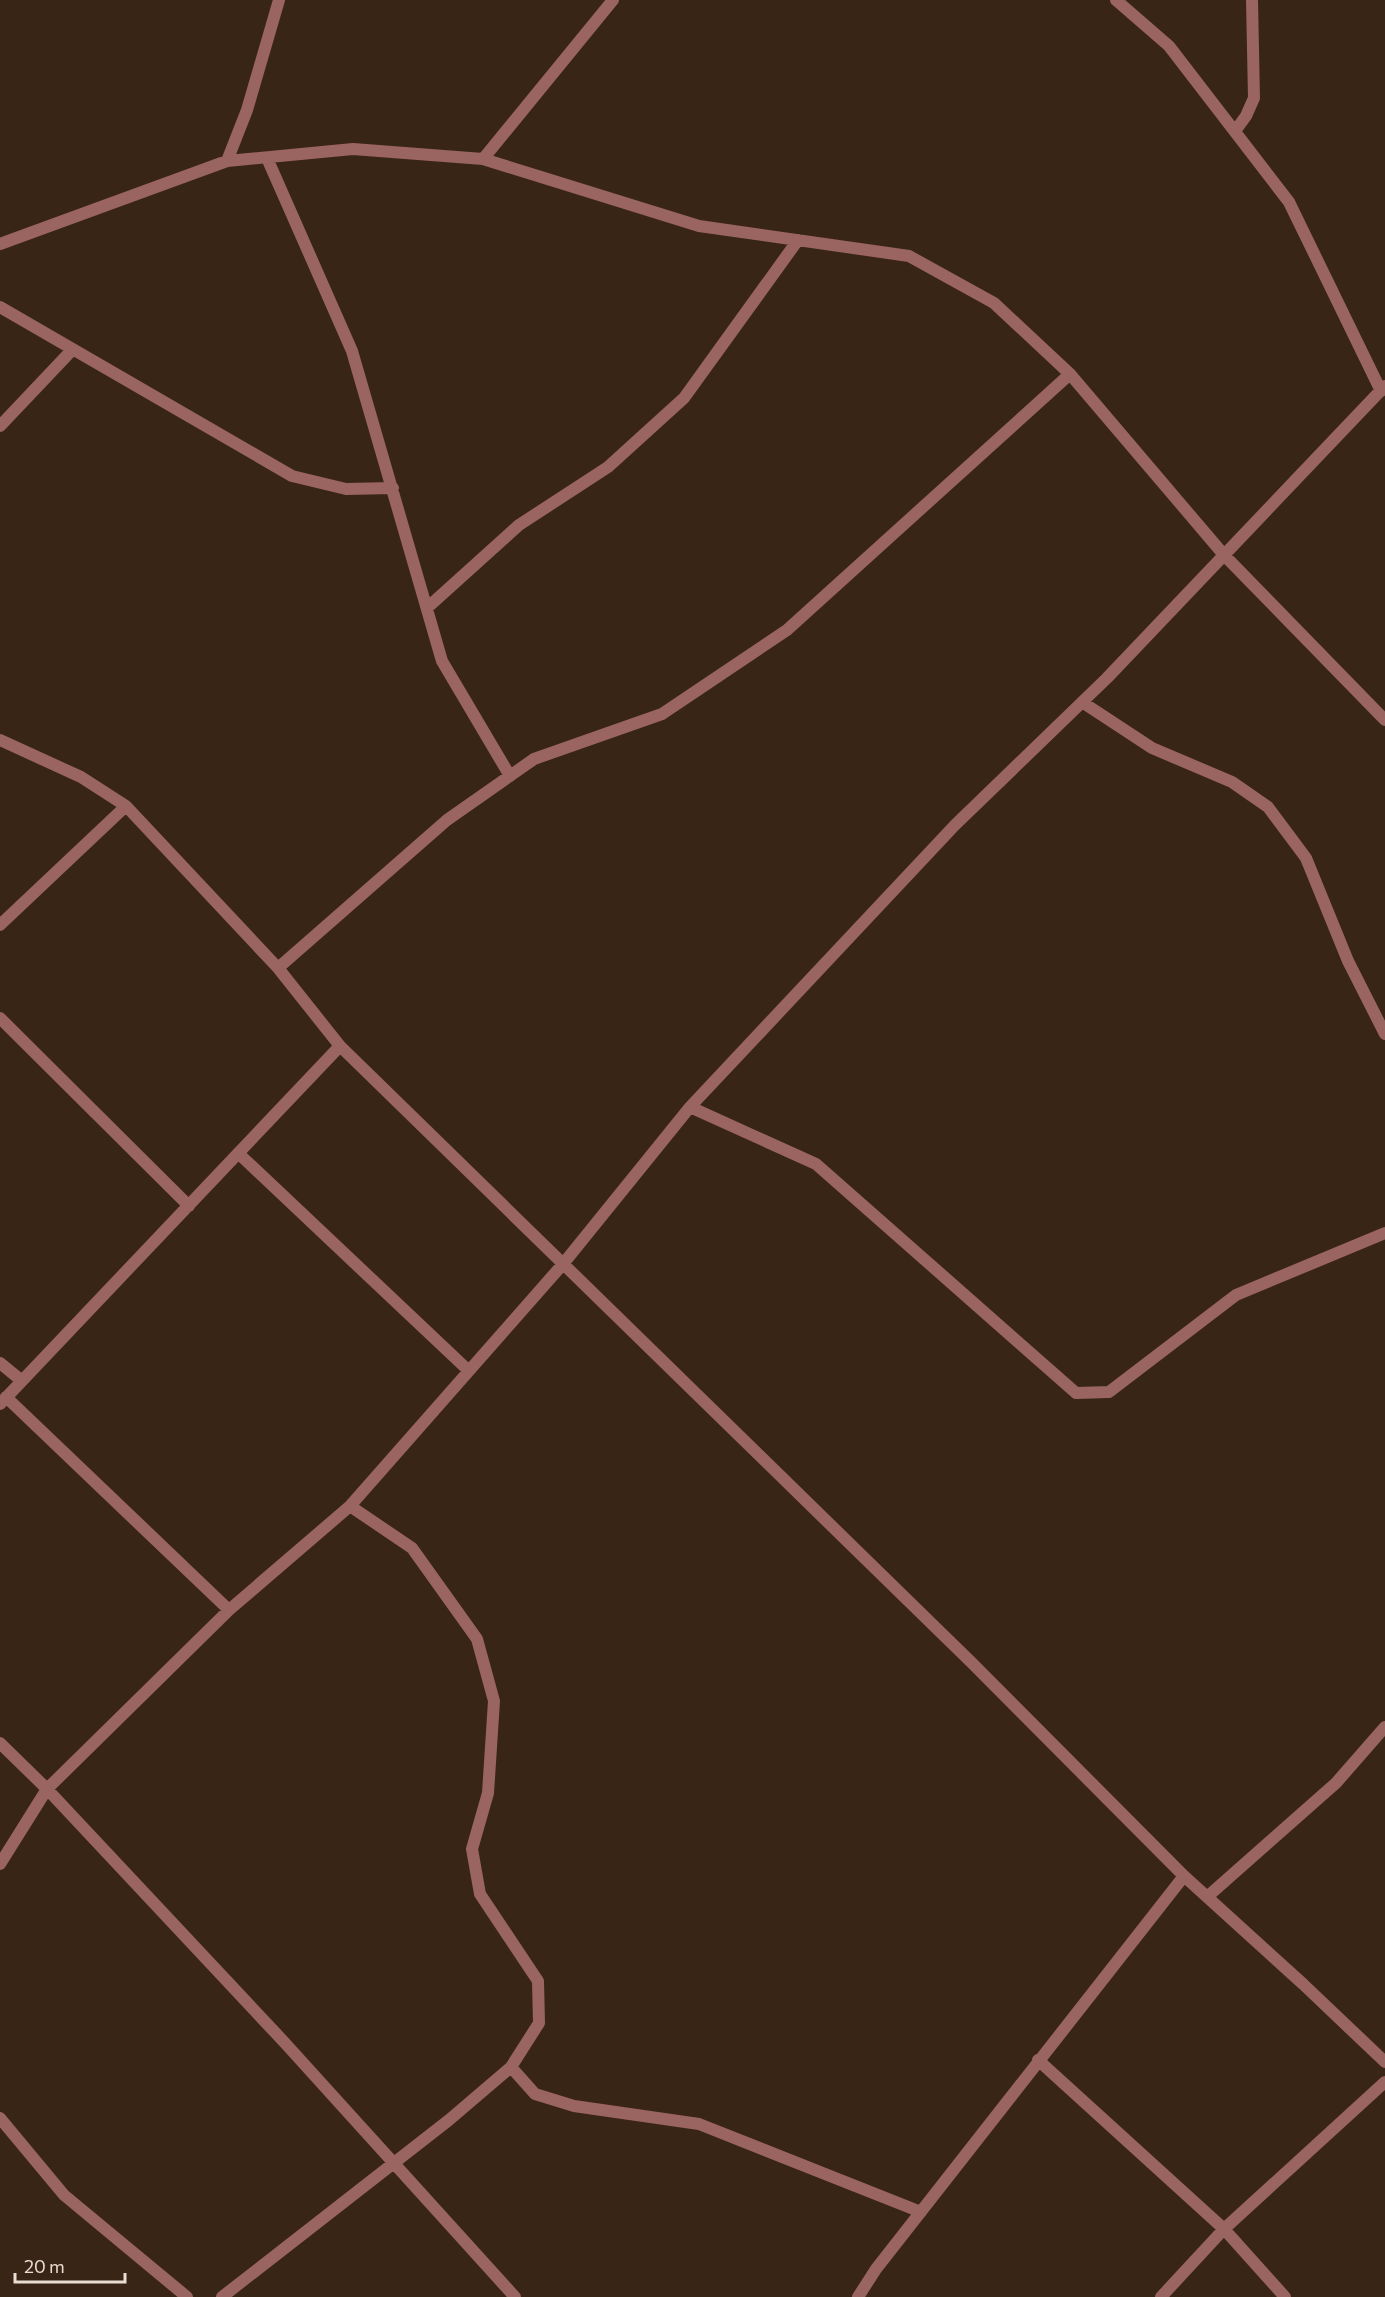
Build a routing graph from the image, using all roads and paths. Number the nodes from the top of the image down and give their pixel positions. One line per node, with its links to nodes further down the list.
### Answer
1 (279, 0): 8 (street)
2 (613, 0): 7 (street)
3 (1116, 0): 5 (street)
4 (1252, 0): 5 (street)
5 (1235, 131): 14 (street)
6 (267, 158): 7 (street); 8 (street); 16 (street)
7 (483, 159): 9 (street)
8 (227, 161): 10 (street)
9 (798, 240): 13 (street); 18 (street)
10 (0, 244)
11 (0, 307): 12 (street)
12 (73, 349): 15 (street); 16 (street)
13 (1070, 374): 17 (street); 22 (street)
14 (1383, 388): 17 (street)
15 (0, 426)
16 (393, 488): 18 (street)
17 (1224, 555): 19 (street); 20 (street)
18 (427, 608): 22 (street)
19 (1082, 702): 27 (street); 29 (street)
20 (1385, 720)
21 (0, 740): 23 (street)
22 (510, 776): 25 (street)
23 (126, 806): 24 (street); 25 (street)
24 (0, 925)
25 (278, 969): 28 (street)
26 (0, 1018): 31 (street)
27 (1385, 1034)
28 (340, 1046): 30 (street); 33 (street)
29 (690, 1107): 32 (street); 33 (street)
30 (238, 1153): 31 (street); 35 (street)
31 (189, 1206): 36 (street)
32 (1385, 1233)
33 (563, 1264): 35 (street); 44 (street)
34 (0, 1363): 36 (street)
35 (469, 1371): 38 (street)
36 (22, 1381): 37 (street)
37 (3, 1401): 39 (street)
38 (350, 1506): 39 (street); 48 (street)
39 (229, 1610): 42 (street)
40 (1385, 1727): 45 (street)
41 (0, 1743): 42 (street)
42 (47, 1789): 43 (street); 51 (street)
43 (0, 1864)
44 (1184, 1876): 45 (street); 46 (street)
45 (1207, 1897): 47 (street)
46 (1038, 2060): 52 (street); 53 (street)
47 (1385, 2062)
48 (511, 2067): 51 (street); 52 (street)
49 (1385, 2082): 53 (street)
50 (0, 2118): 54 (street)
51 (393, 2162): 55 (street); 56 (street)
52 (921, 2212): 57 (street)
53 (1224, 2229): 58 (street); 59 (street)
54 (187, 2297)
55 (222, 2297)
56 (515, 2297)
57 (858, 2297)
58 (1161, 2297)
59 (1285, 2297)

